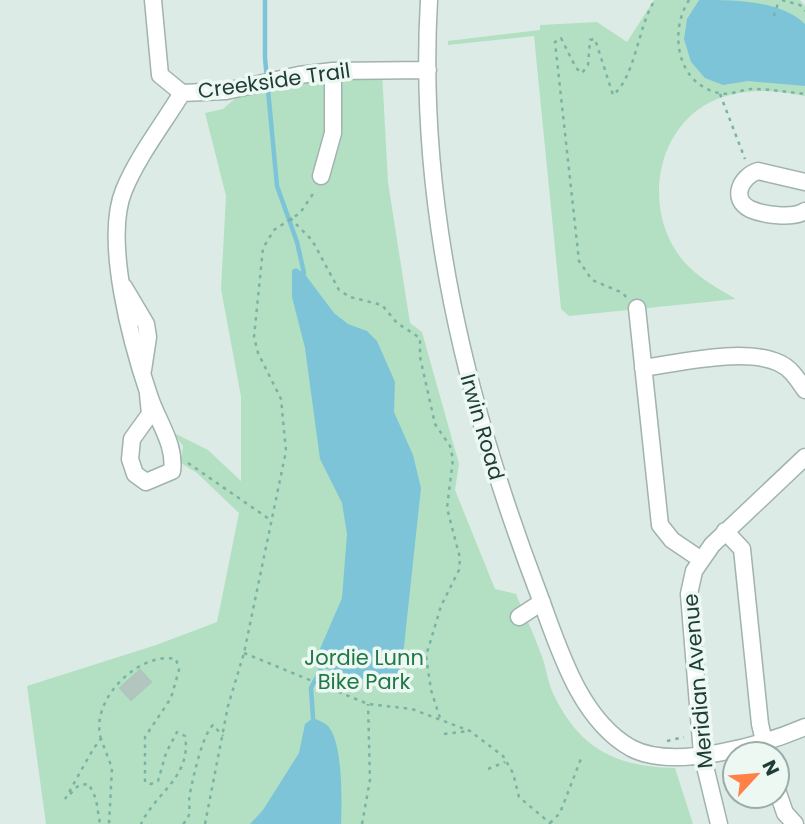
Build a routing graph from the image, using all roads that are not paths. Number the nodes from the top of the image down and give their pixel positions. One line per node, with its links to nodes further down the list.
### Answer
1 (153, 0): 5 (street, Creekside Trail)
2 (429, 0): 3 (street, Irwin Road)
3 (428, 70): 4 (street, Creekside Trail); 16 (street, Irwin Road)
4 (333, 71): 5 (street, Creekside Trail); 6 (street)
5 (182, 93): 12 (street)
6 (321, 177)
7 (805, 181): 8 (street)
8 (805, 211)
9 (632, 307): 10 (street)
10 (643, 368): 11 (street); 15 (street)
11 (805, 390)
12 (148, 394): 12 (street)
13 (805, 457): 14 (street, Meridian Avenue)
14 (725, 531): 15 (street, Meridian Avenue); 19 (street)
15 (700, 559): 22 (street, Meridian Avenue)
16 (542, 602): 17 (street); 22 (street, Irwin Road)
17 (519, 617)
18 (805, 727): 20 (street, Irwin Road)
19 (764, 740)
20 (780, 740)
21 (721, 752): 22 (street, Irwin Road)
22 (702, 754): 23 (street, Meridian Avenue)
23 (719, 824)

